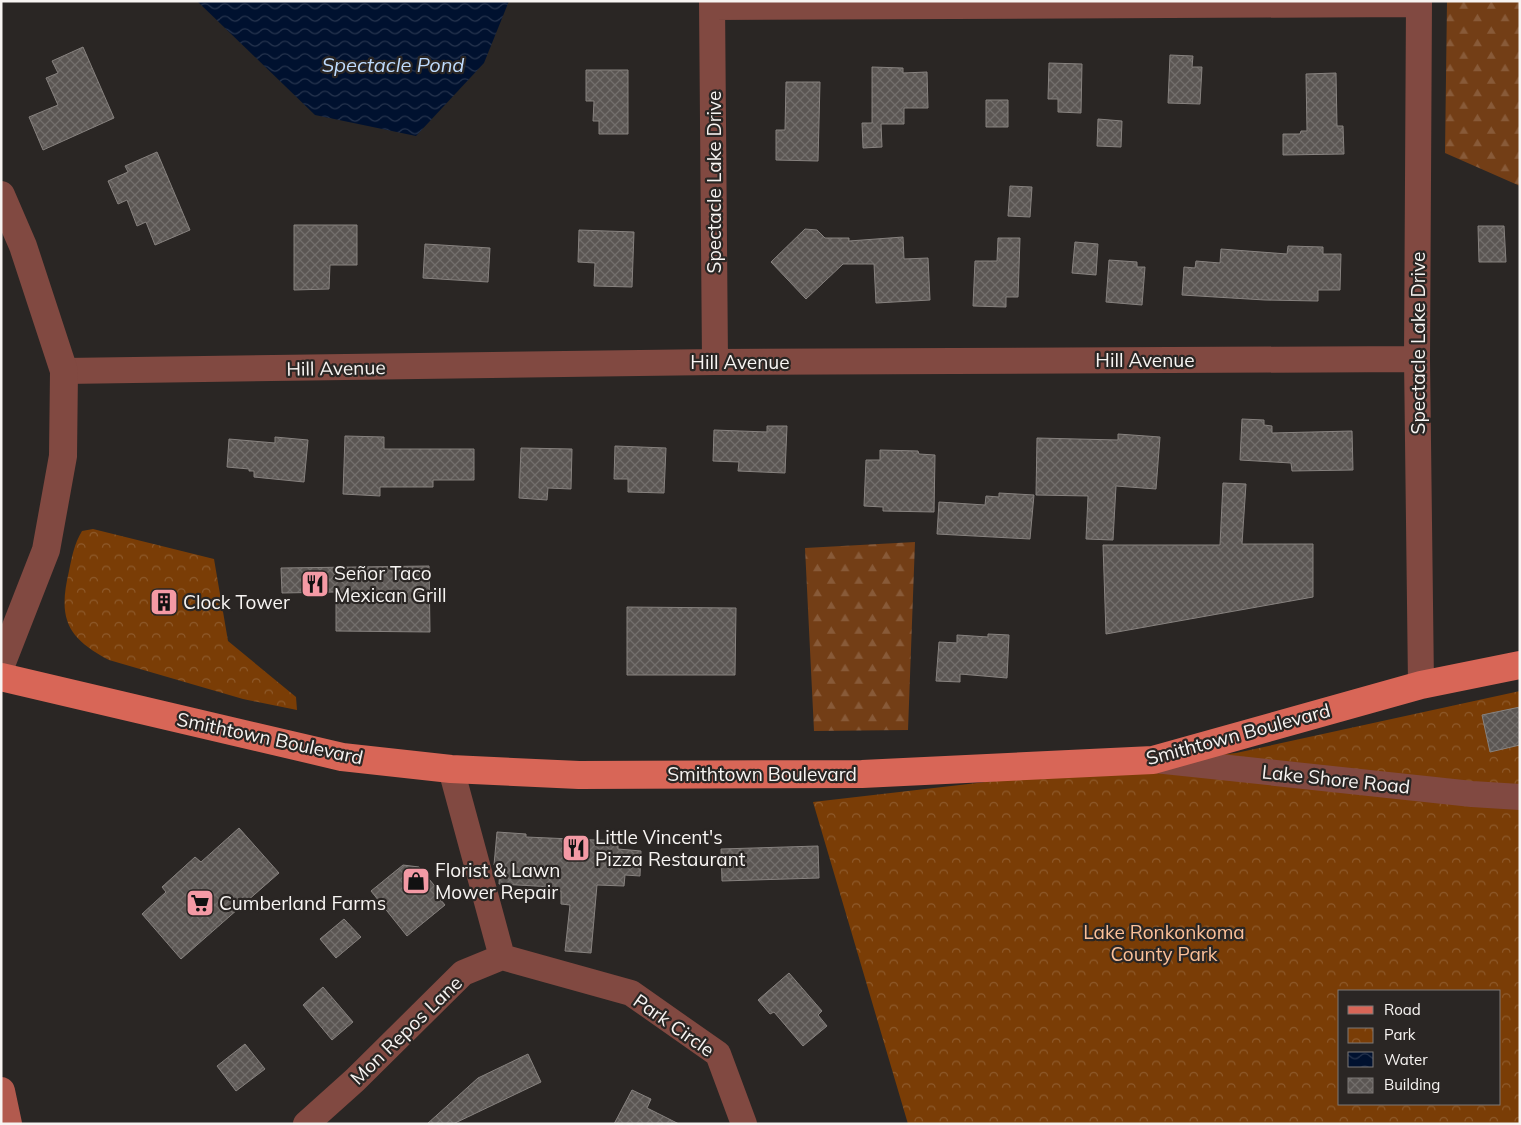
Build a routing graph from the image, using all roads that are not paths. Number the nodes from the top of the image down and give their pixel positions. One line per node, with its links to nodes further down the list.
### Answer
1 (1419, 2): 2 (street); 4 (street, Spectacle Lake Drive)
2 (712, 4): 5 (street, Spectacle Lake Drive)
3 (1, 195): 6 (street)
4 (1417, 359): 5 (street, Hill Avenue); 10 (street, Spectacle Lake Drive)
5 (715, 362): 6 (street, Hill Avenue)
6 (64, 371): 7 (street)
7 (1, 665)
8 (1520, 665): 10 (main road, Smithtown Boulevard)
9 (1, 676): 12 (main road, Smithtown Boulevard)
10 (1421, 685): 11 (main road, Smithtown Boulevard)
11 (1153, 760): 12 (main road, Smithtown Boulevard); 13 (street, Lake Shore Road)
12 (451, 769): 14 (street)
13 (1520, 797)
14 (502, 957): 17 (street, Mon Repos Lane); 18 (street, Park Circle)
15 (1, 1091): 16 (main road)
16 (8, 1124)
17 (306, 1124)
18 (744, 1124)

